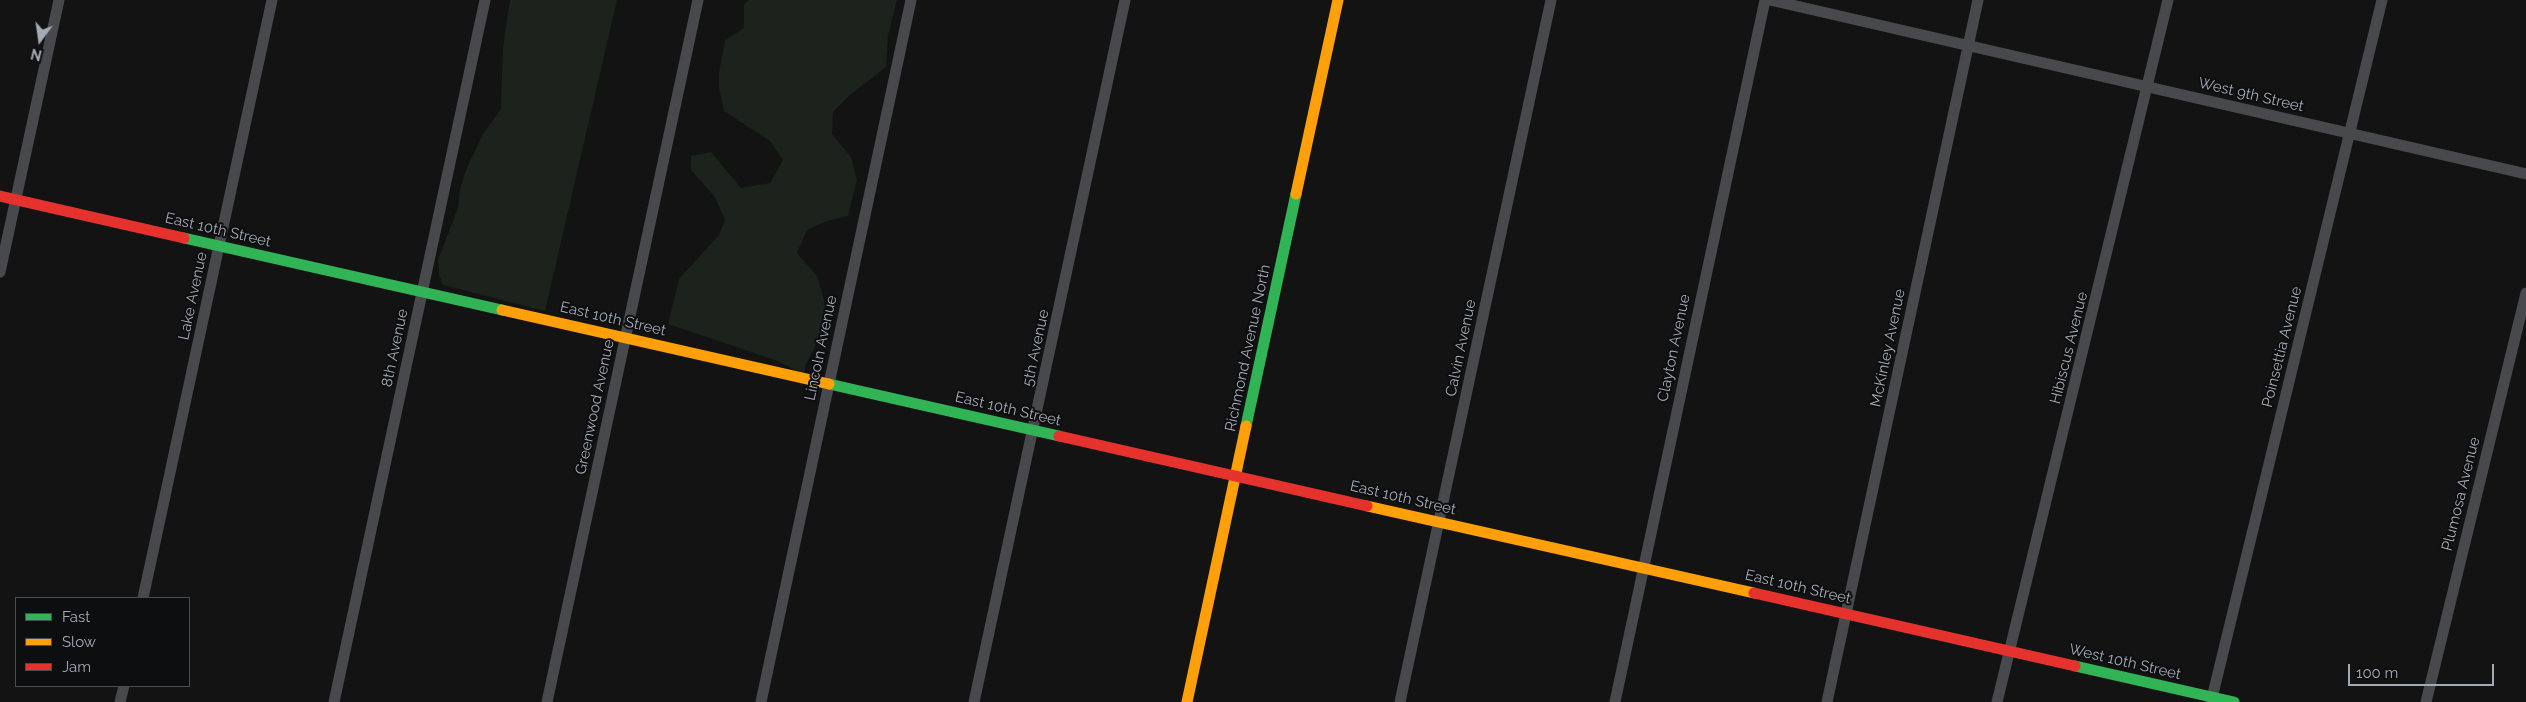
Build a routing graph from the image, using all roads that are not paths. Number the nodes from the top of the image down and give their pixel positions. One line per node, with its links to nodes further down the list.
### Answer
1 (59, 0): 19 (street)
2 (272, 0): 20 (street, Lake Avenue)
3 (485, 0): 22 (street, 8th Avenue)
4 (698, 0): 24 (street, Greenwood Avenue)
5 (911, 0): 25 (street, Lincoln Avenue)
6 (1125, 0): 26 (street, 5th Avenue)
7 (1338, 0): 27 (street, Richmond Avenue North)
8 (1551, 0): 28 (street, Calvin Avenue)
9 (1765, 0): 29 (street, Clayton Avenue)
10 (1770, 0): 14 (street, West 9th Street)
11 (1978, 0): 14 (street, McKinley Avenue)
12 (2168, 0): 15 (street, Hibiscus Avenue)
13 (2382, 0): 16 (street, Poinsettia Avenue)
14 (1969, 45): 15 (street, West 9th Street); 31 (street, McKinley Avenue)
15 (2148, 86): 16 (street, West 9th Street); 32 (street, Hibiscus Avenue)
16 (2350, 133): 17 (street, West 9th Street); 34 (street, Poinsettia Avenue)
17 (2526, 174)
18 (0, 196): 19 (street, East 10th Street)
19 (16, 199): 20 (street, East 10th Street); 21 (street)
20 (219, 245): 22 (street, East 10th Street); 30 (street, Lake Avenue)
21 (0, 272)
22 (422, 292): 24 (street, East 10th Street); 36 (street, 8th Avenue)
23 (2526, 292): 46 (street, Plumosa Avenue)
24 (625, 338): 25 (street, East 10th Street); 37 (street, Greenwood Avenue)
25 (828, 383): 26 (street, East 10th Street); 38 (street, Lincoln Avenue)
26 (1034, 430): 27 (street, East 10th Street); 39 (street, 5th Avenue)
27 (1236, 475): 28 (street, East 10th Street); 40 (street, Richmond Avenue North)
28 (1439, 522): 29 (street, East 10th Street); 41 (street, Calvin Avenue)
29 (1642, 567): 31 (street, East 10th Street); 42 (street, Clayton Avenue)
30 (143, 597)
31 (1848, 613): 32 (street, East 10th Street); 43 (street, McKinley Avenue)
32 (2010, 650): 34 (street, West 10th Street); 44 (street, Hibiscus Avenue)
33 (124, 687): 35 (street)
34 (2212, 700): 45 (street, West 10th Street)
35 (120, 702)
36 (334, 702)
37 (548, 702)
38 (760, 702)
39 (974, 702)
40 (1188, 702)
41 (1400, 702)
42 (1615, 702)
43 (1827, 702)
44 (1997, 702)
45 (2234, 702)
46 (2426, 702)

